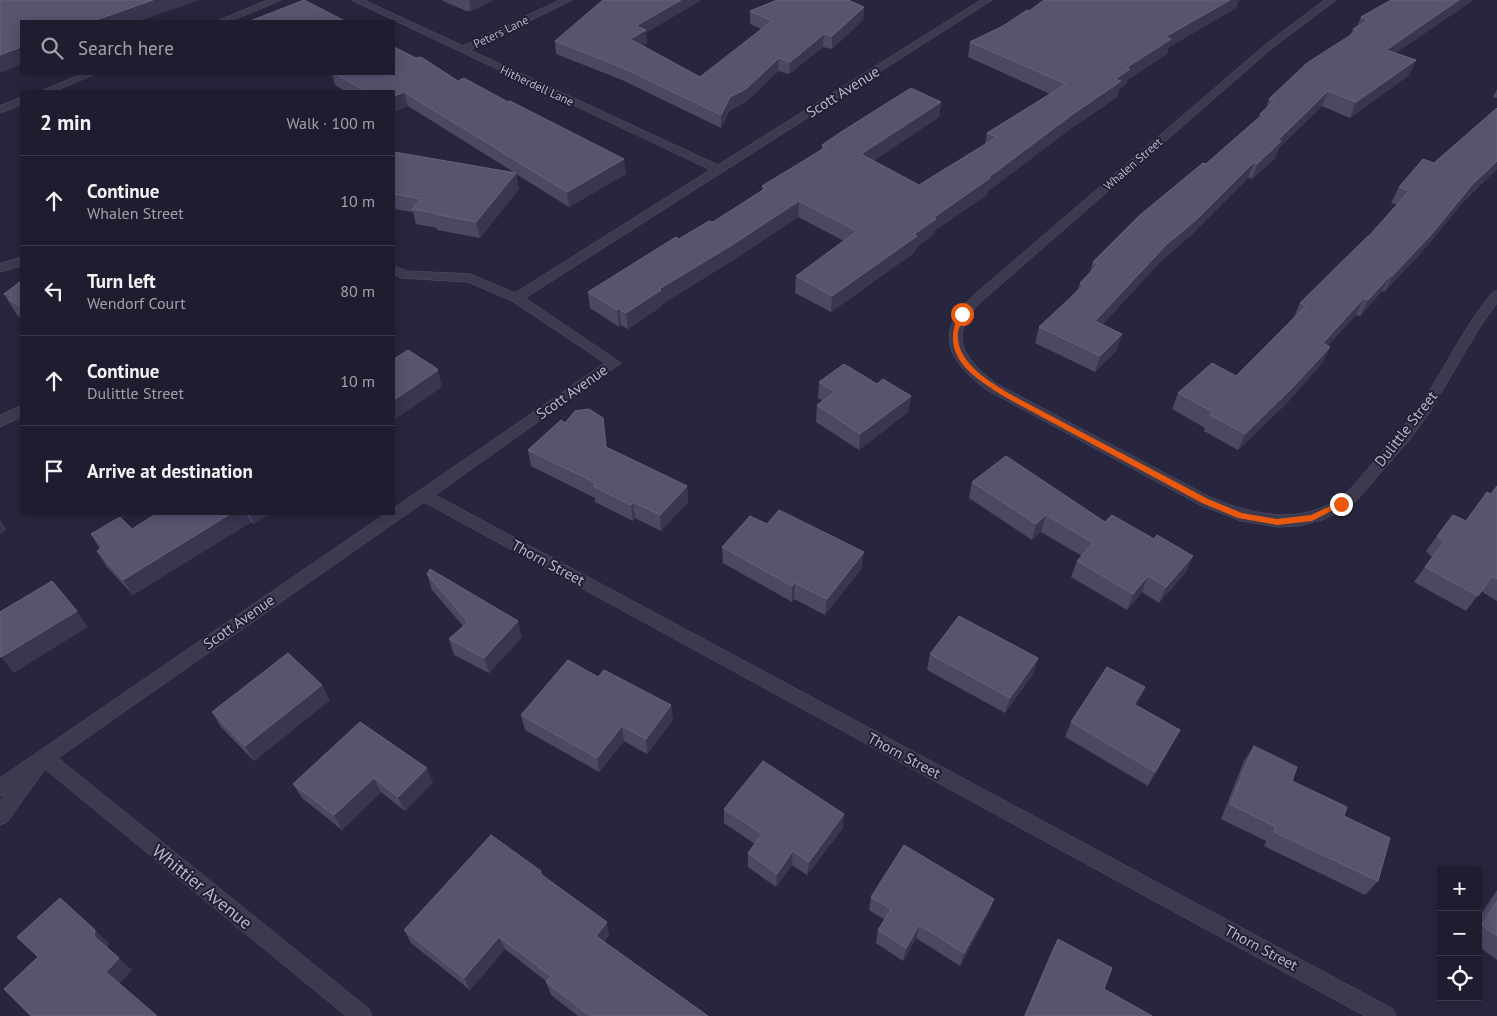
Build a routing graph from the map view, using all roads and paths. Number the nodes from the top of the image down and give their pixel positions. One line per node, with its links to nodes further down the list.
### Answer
1 (276, 0): 6 (street)
2 (357, 0): 7 (street, Hitherdell Lane)
3 (567, 0): 7 (street, Peters Lane)
4 (987, 0): 12 (street, Scott Avenue)
5 (1331, 0): 18 (street, Whalen Street)
6 (225, 20)
7 (462, 50): 12 (street, Hitherdell Lane)
8 (87, 75): 9 (street)
9 (50, 90)
10 (20, 101): 11 (street)
11 (0, 110)
12 (719, 170): 17 (street, Scott Avenue)
13 (20, 262): 14 (street)
14 (0, 268)
15 (395, 270): 17 (street)
16 (1497, 295): 18 (street, Dulittle Street)
17 (516, 298): 21 (street, Scott Avenue)
18 (956, 343)
19 (20, 412): 20 (street)
20 (0, 422)
21 (423, 495): 22 (street, Scott Avenue); 28 (street, Thorn Street)
22 (395, 514)
23 (394, 515): 24 (street, Scott Avenue)
24 (42, 757): 25 (street, Scott Avenue); 26 (street); 27 (street, Whittier Avenue)
25 (0, 788)
26 (0, 816)
27 (362, 1016)
28 (1386, 1016)

